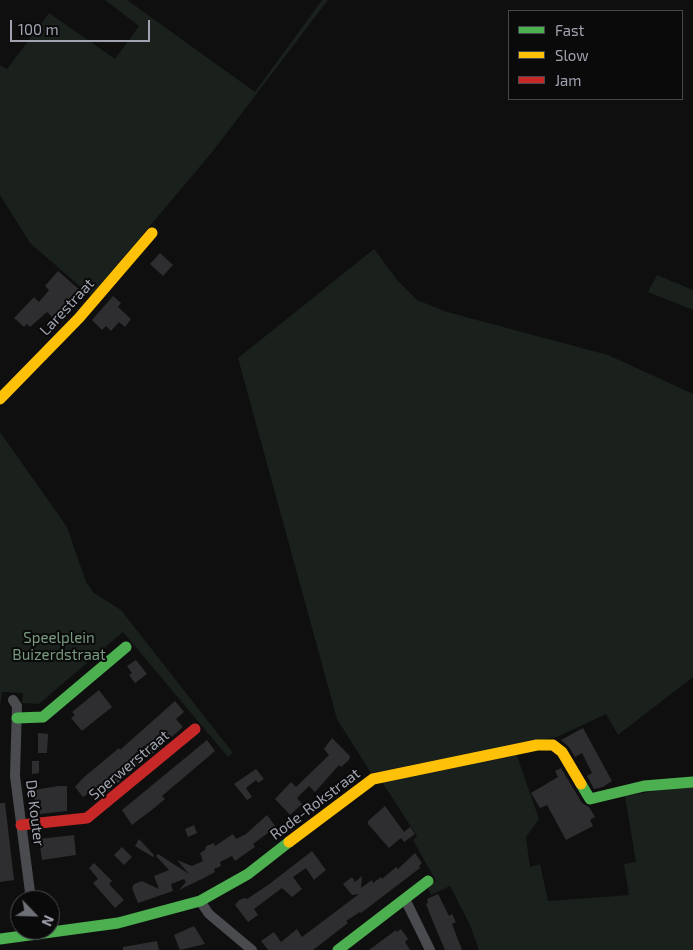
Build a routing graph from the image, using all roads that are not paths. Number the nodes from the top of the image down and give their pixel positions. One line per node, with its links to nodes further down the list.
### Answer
1 (152, 233): 2 (street, Larestraat)
2 (0, 399)
3 (126, 646): 5 (street)
4 (14, 700): 5 (street, De Kouter)
5 (17, 718): 8 (street, De Kouter)
6 (194, 729): 8 (street, Sperwerstraat)
7 (693, 782): 12 (street, Rode-Rokstraat)
8 (21, 825): 10 (street, De Kouter)
9 (428, 881): 11 (street)
10 (30, 890)
11 (406, 899): 15 (street); 16 (street)
12 (200, 901): 13 (street, Rode-Rokstraat); 14 (street)
13 (60, 929)
14 (252, 950)
15 (338, 950)
16 (430, 950)

